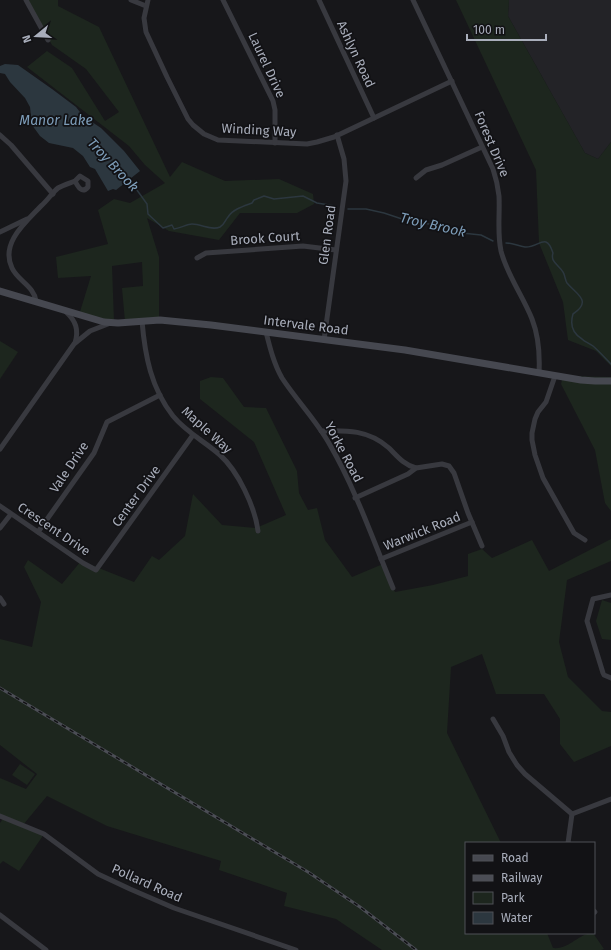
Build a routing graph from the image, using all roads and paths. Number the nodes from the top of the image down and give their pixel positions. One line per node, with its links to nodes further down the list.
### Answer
1 (26, 0): 8 (street)
2 (131, 0): 7 (street)
3 (148, 0): 7 (street, Winding Way)
4 (223, 0): 13 (street, Laurel Drive)
5 (319, 0): 10 (street, Ashlyn Road)
6 (414, 0): 9 (street, Forest Drive)
7 (146, 6): 13 (street, Winding Way)
8 (48, 40)
9 (452, 81): 10 (street, Winding Way); 14 (street, Forest Drive)
10 (374, 118): 12 (street, Winding Way)
11 (0, 135): 17 (street)
12 (337, 135): 13 (street, Winding Way); 20 (street, Glen Road)
13 (275, 143)
14 (482, 146): 15 (street); 30 (street, Forest Drive)
15 (416, 178)
16 (75, 181): 17 (street)
17 (53, 194): 18 (street)
18 (31, 217): 19 (street); 23 (street)
19 (0, 232)
20 (336, 250): 21 (street, Brook Court); 28 (street, Glen Road)
21 (197, 258)
22 (0, 291): 23 (street, Intervale Road)
23 (36, 301): 24 (street, Intervale Road)
24 (64, 310): 26 (street, Intervale Road); 29 (street)
25 (142, 321): 26 (street, Intervale Road); 27 (street, Intervale Road); 33 (street, Maple Way)
26 (118, 323): 29 (street)
27 (266, 332): 28 (street, Intervale Road); 34 (street, Yorke Road)
28 (324, 340): 30 (street, Intervale Road)
29 (74, 344): 36 (street)
30 (539, 373): 31 (street, Intervale Road)
31 (555, 376): 32 (street, Intervale Road); 45 (street)
32 (611, 380)
33 (160, 395): 35 (street, Maple Way); 44 (street, Vale Drive)
34 (322, 431): 37 (street); 38 (street, Yorke Road)
35 (193, 435): 43 (street, Maple Way); 48 (street, Center Drive)
36 (0, 449)
37 (416, 468): 38 (street); 41 (street)
38 (355, 498): 47 (street, Yorke Road)
39 (0, 506): 40 (street, Crescent Drive)
40 (11, 514): 42 (street); 44 (street, Crescent Drive)
41 (472, 522): 46 (street); 47 (street, Warwick Road)
42 (0, 528)
43 (258, 531)
44 (38, 532): 48 (street, Crescent Drive)
45 (585, 540)
46 (482, 546)
47 (381, 559): 49 (street, Yorke Road)
48 (97, 569)
49 (393, 588)
50 (611, 594): 53 (street)
51 (0, 598): 52 (street)
52 (4, 604)
53 (611, 678)
54 (493, 719): 56 (street)
55 (611, 799): 56 (street)
56 (572, 814): 58 (street)
57 (0, 816): 61 (street, Pollard Road)
58 (568, 842)
59 (0, 915): 60 (street)
60 (46, 950)
61 (296, 950)

